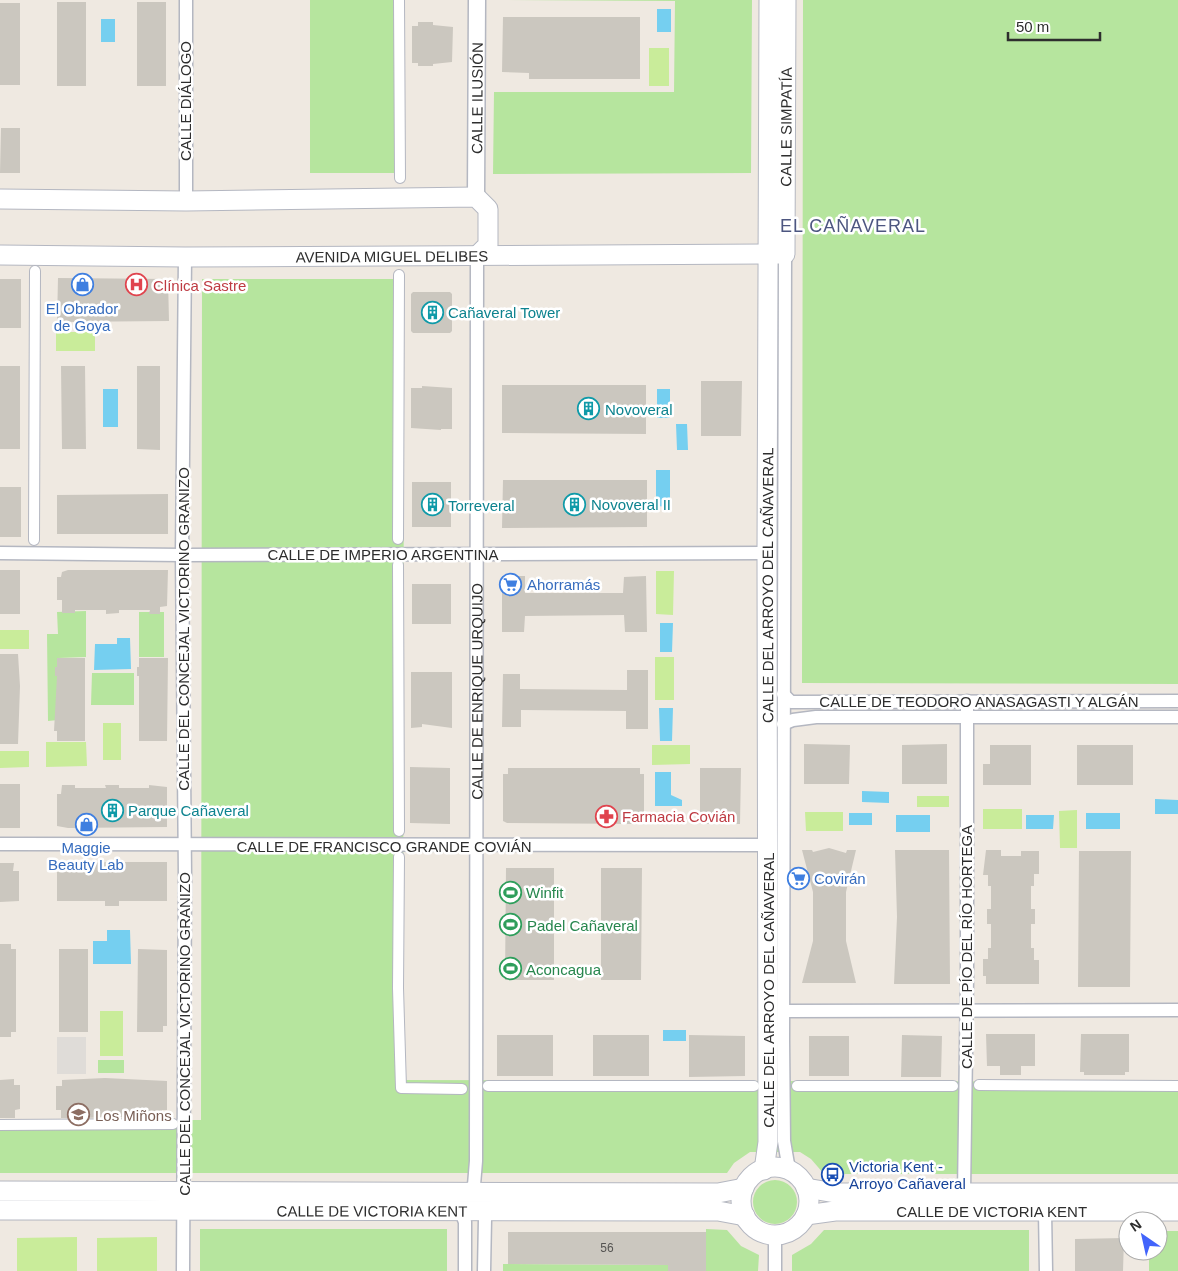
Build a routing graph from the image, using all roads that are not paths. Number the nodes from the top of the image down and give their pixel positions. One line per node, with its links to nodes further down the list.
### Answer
1 (186, 0): 9 (street, CALLE DIÁLOGO)
2 (399, 0): 6 (street)
3 (476, 0): 7 (street, CALLE ILUSIÓN)
4 (769, 0): 10 (main road, CALLE DEL ARROYO DEL CAÑAVERAL)
5 (786, 0): 10 (main road, CALLE SIMPATÍA)
6 (400, 178)
7 (476, 197): 9 (main road); 12 (main road)
8 (0, 199): 9 (main road)
9 (186, 201)
10 (777, 254): 12 (main road, AVENIDA MIGUEL DELIBES); 19 (main road, CALLE DEL ARROYO DEL CAÑAVERAL); 23 (street, CALLE DEL ARROYO DEL CAÑAVERAL)
11 (0, 255): 13 (main road, AVENIDA MIGUEL DELIBES)
12 (476, 256): 13 (main road, AVENIDA MIGUEL DELIBES); 20 (street, CALLE DE ENRIQUE URQUIJO)
13 (185, 257): 21 (street, CALLE DEL CONCEJAL VICTORINO GRANIZO)
14 (35, 271): 17 (street)
15 (399, 275): 16 (street)
16 (398, 539)
17 (34, 540)
18 (0, 553): 21 (street, CALLE DE IMPERIO ARGENTINA)
19 (766, 553): 20 (street, CALLE DE IMPERIO ARGENTINA); 31 (main road, CALLE DEL ARROYO DEL CAÑAVERAL)
20 (476, 554): 21 (street, CALLE DE IMPERIO ARGENTINA); 33 (street, CALLE DE ENRIQUE URQUIJO)
21 (182, 555): 32 (street, CALLE DEL CONCEJAL VICTORINO GRANIZO)
22 (398, 565): 29 (street)
23 (783, 694): 24 (street, CALLE DE TEODORO ANASAGASTI Y ALGÁN); 28 (street, CALLE DEL ARROYO DEL CAÑAVERAL)
24 (966, 701): 25 (street, CALLE DE TEODORO ANASAGASTI Y ALGÁN); 26 (street, CALLE DE PÍO DEL RÍO HORTEGA)
25 (1178, 701)
26 (966, 717): 27 (street, CALLE DE TEODORO ANASAGASTI Y ALGÁN); 28 (street, CALLE DE TEODORO ANASAGASTI Y ALGÁN); 37 (street, CALLE DE PÍO DEL RÍO HORTEGA)
27 (1178, 718)
28 (783, 724): 35 (street, CALLE DEL ARROYO DEL CAÑAVERAL)
29 (399, 831)
30 (0, 844): 32 (street, CALLE DE FRANCISCO GRANDE COVIÁN)
31 (768, 845): 33 (street, CALLE DE FRANCISCO GRANDE COVIÁN); 47 (main road, CALLE DEL ARROYO DEL CAÑAVERAL)
32 (184, 846): 33 (street, CALLE DE FRANCISCO GRANDE COVIÁN); 52 (street, CALLE DEL CONCEJAL VICTORINO GRANIZO)
33 (477, 846): 55 (street, CALLE DE ENRIQUE URQUIJO)
34 (399, 857): 44 (street)
35 (784, 1010): 37 (street); 48 (street, CALLE DEL ARROYO DEL CAÑAVERAL)
36 (1178, 1010): 37 (street)
37 (966, 1011): 53 (street, CALLE DE PÍO DEL RÍO HORTEGA)
38 (979, 1085): 43 (street)
39 (488, 1086): 40 (street)
40 (754, 1086)
41 (797, 1086): 42 (street)
42 (952, 1086)
43 (1178, 1086)
44 (462, 1089)
45 (173, 1124): 46 (street)
46 (0, 1125)
47 (764, 1170): 48 (main road); 49 (main road)
48 (789, 1170): 50 (main road)
49 (744, 1188): 55 (main road, CALLE DE VICTORIA KENT); 62 (main road)
50 (806, 1188): 53 (main road, CALLE DE VICTORIA KENT); 61 (main road)
51 (0, 1192): 52 (main road, CALLE DE VICTORIA KENT)
52 (184, 1192): 55 (main road, CALLE DE VICTORIA KENT); 58 (street, CALLE DEL CONCEJAL VICTORINO GRANIZO)
53 (964, 1193): 54 (main road, CALLE DE VICTORIA KENT)
54 (1178, 1193)
55 (463, 1201): 57 (main road, CALLE DE VICTORIA KENT); 58 (main road, CALLE DE VICTORIA KENT); 65 (street)
56 (0, 1210): 58 (main road, CALLE DE VICTORIA KENT)
57 (488, 1210): 62 (main road, CALLE DE VICTORIA KENT); 66 (street)
58 (183, 1211): 64 (street, CALLE DEL CONCEJAL VICTORINO GRANIZO)
59 (1045, 1211): 60 (main road, CALLE DE VICTORIA KENT); 61 (main road, CALLE DE VICTORIA KENT); 68 (street)
60 (1178, 1212)
61 (806, 1215): 63 (main road)
62 (745, 1216): 63 (main road)
63 (775, 1235): 67 (street)
64 (183, 1271)
65 (465, 1271)
66 (484, 1271)
67 (775, 1271)
68 (1046, 1271)

